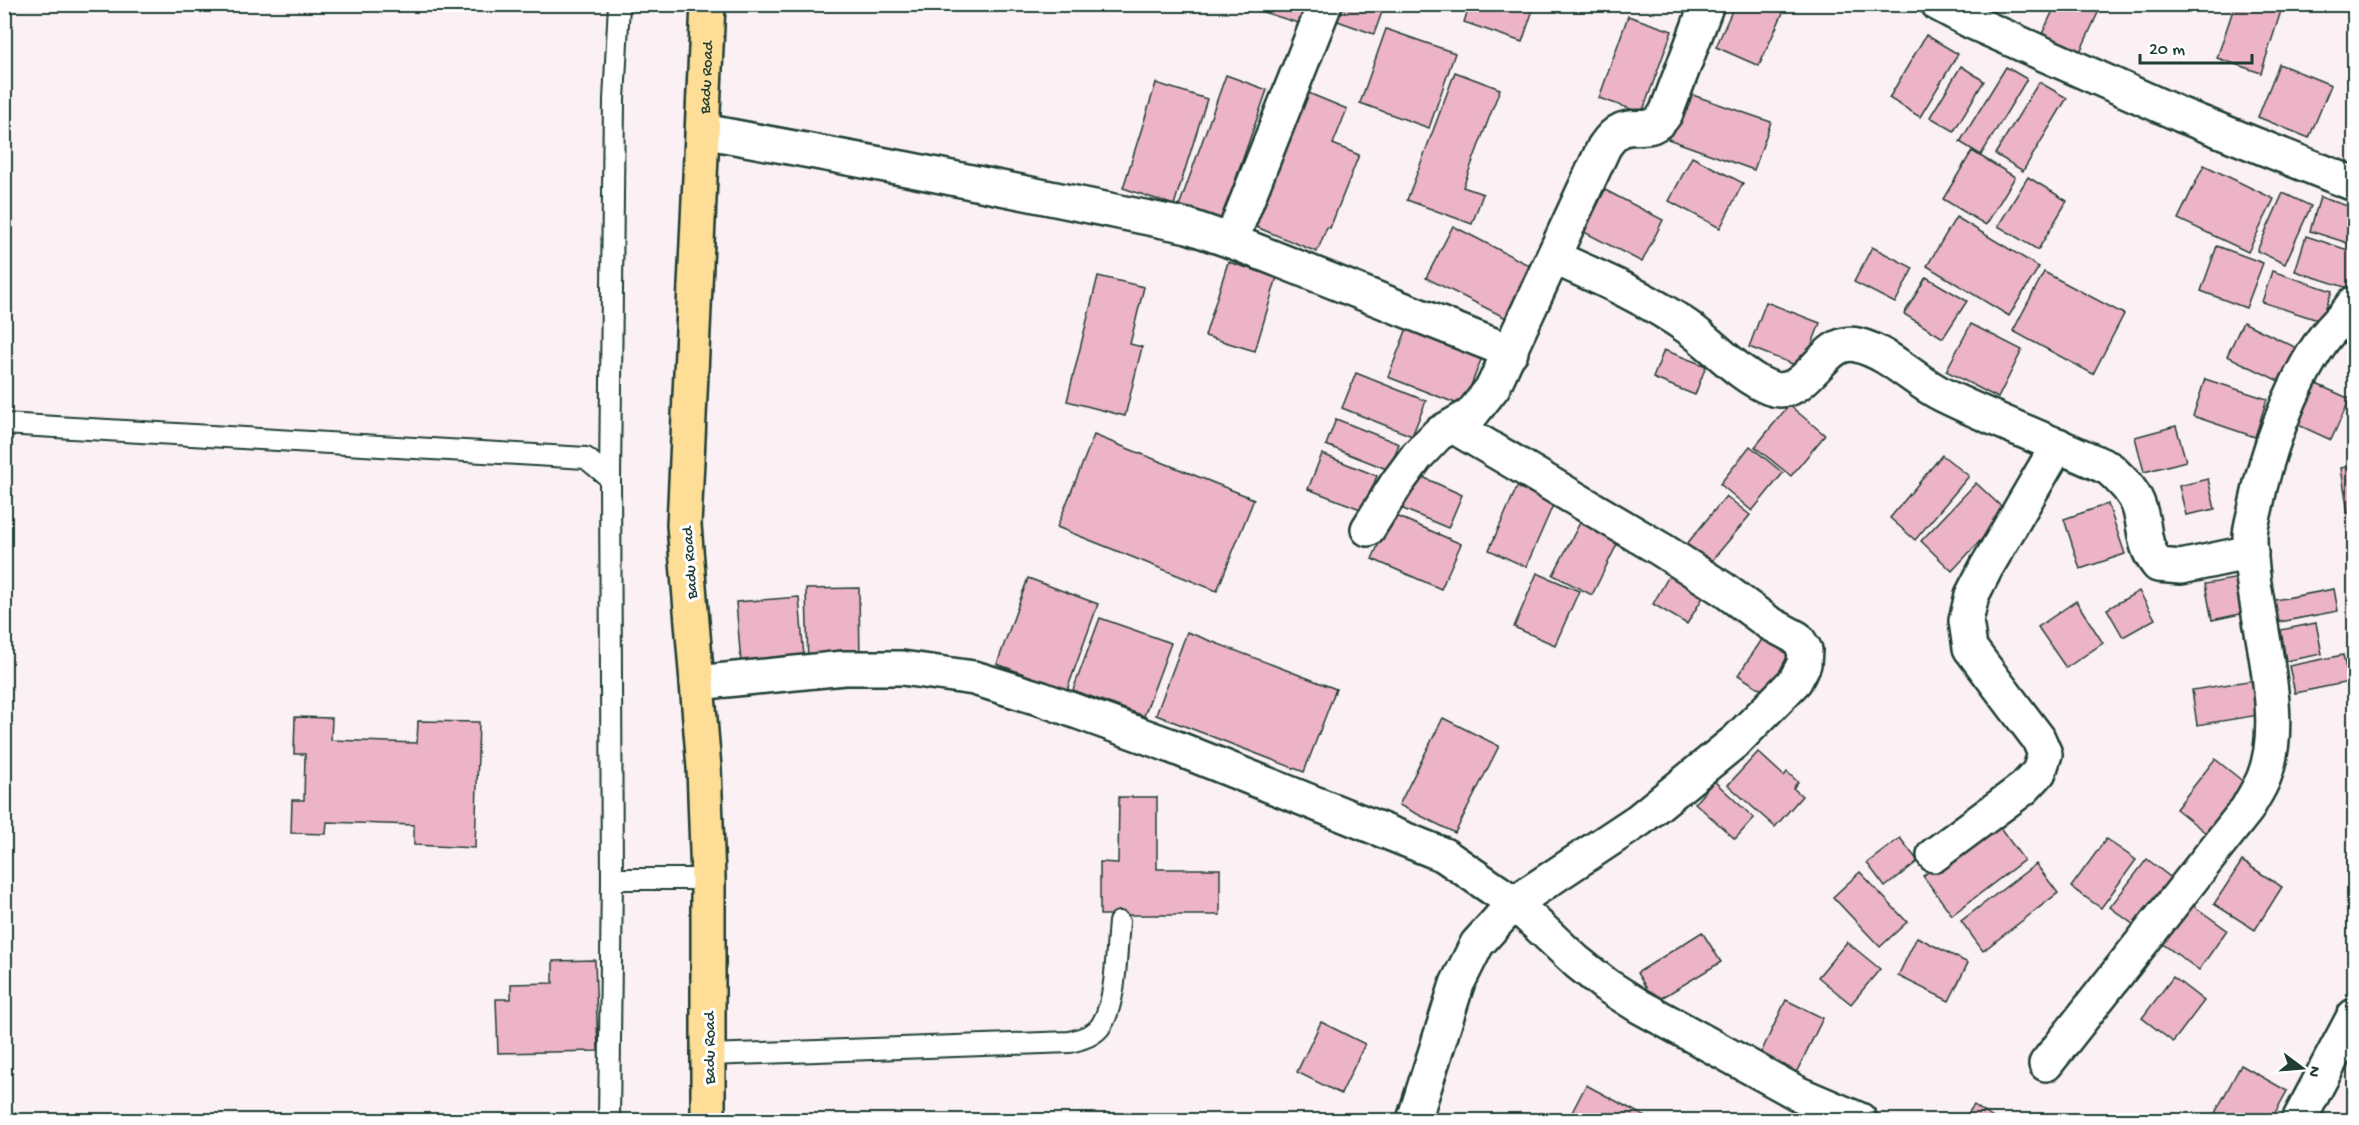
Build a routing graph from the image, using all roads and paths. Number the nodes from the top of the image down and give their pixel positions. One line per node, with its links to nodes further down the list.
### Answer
1 (619, 4): 15 (lane)
2 (708, 4): 6 (main road, Badu Road)
3 (1325, 4): 8 (street)
4 (1707, 4): 9 (street)
5 (1938, 4): 7 (street)
6 (703, 131): 8 (street); 18 (main road, Badu Road)
7 (2355, 184)
8 (1231, 241): 11 (street)
9 (1552, 257): 11 (street); 14 (street)
10 (2355, 303): 17 (street)
11 (1510, 352): 13 (street)
12 (4, 424): 15 (lane)
13 (1453, 426): 16 (street); 22 (street)
14 (2058, 445): 17 (street); 19 (street)
15 (610, 478): 20 (lane)
16 (1368, 529)
17 (2251, 552): 26 (street)
18 (697, 683): 21 (main road, Badu Road); 22 (street)
19 (1934, 855)
20 (612, 879): 21 (lane); 27 (lane)
21 (708, 879): 25 (main road, Badu Road)
22 (1514, 903): 29 (street); 30 (street)
23 (1119, 922): 25 (lane)
24 (2355, 1016): 31 (street)
25 (708, 1055): 28 (main road, Badu Road)
26 (2046, 1064)
27 (609, 1120)
28 (708, 1120)
29 (1414, 1120)
30 (1860, 1120)
31 (2299, 1120)

